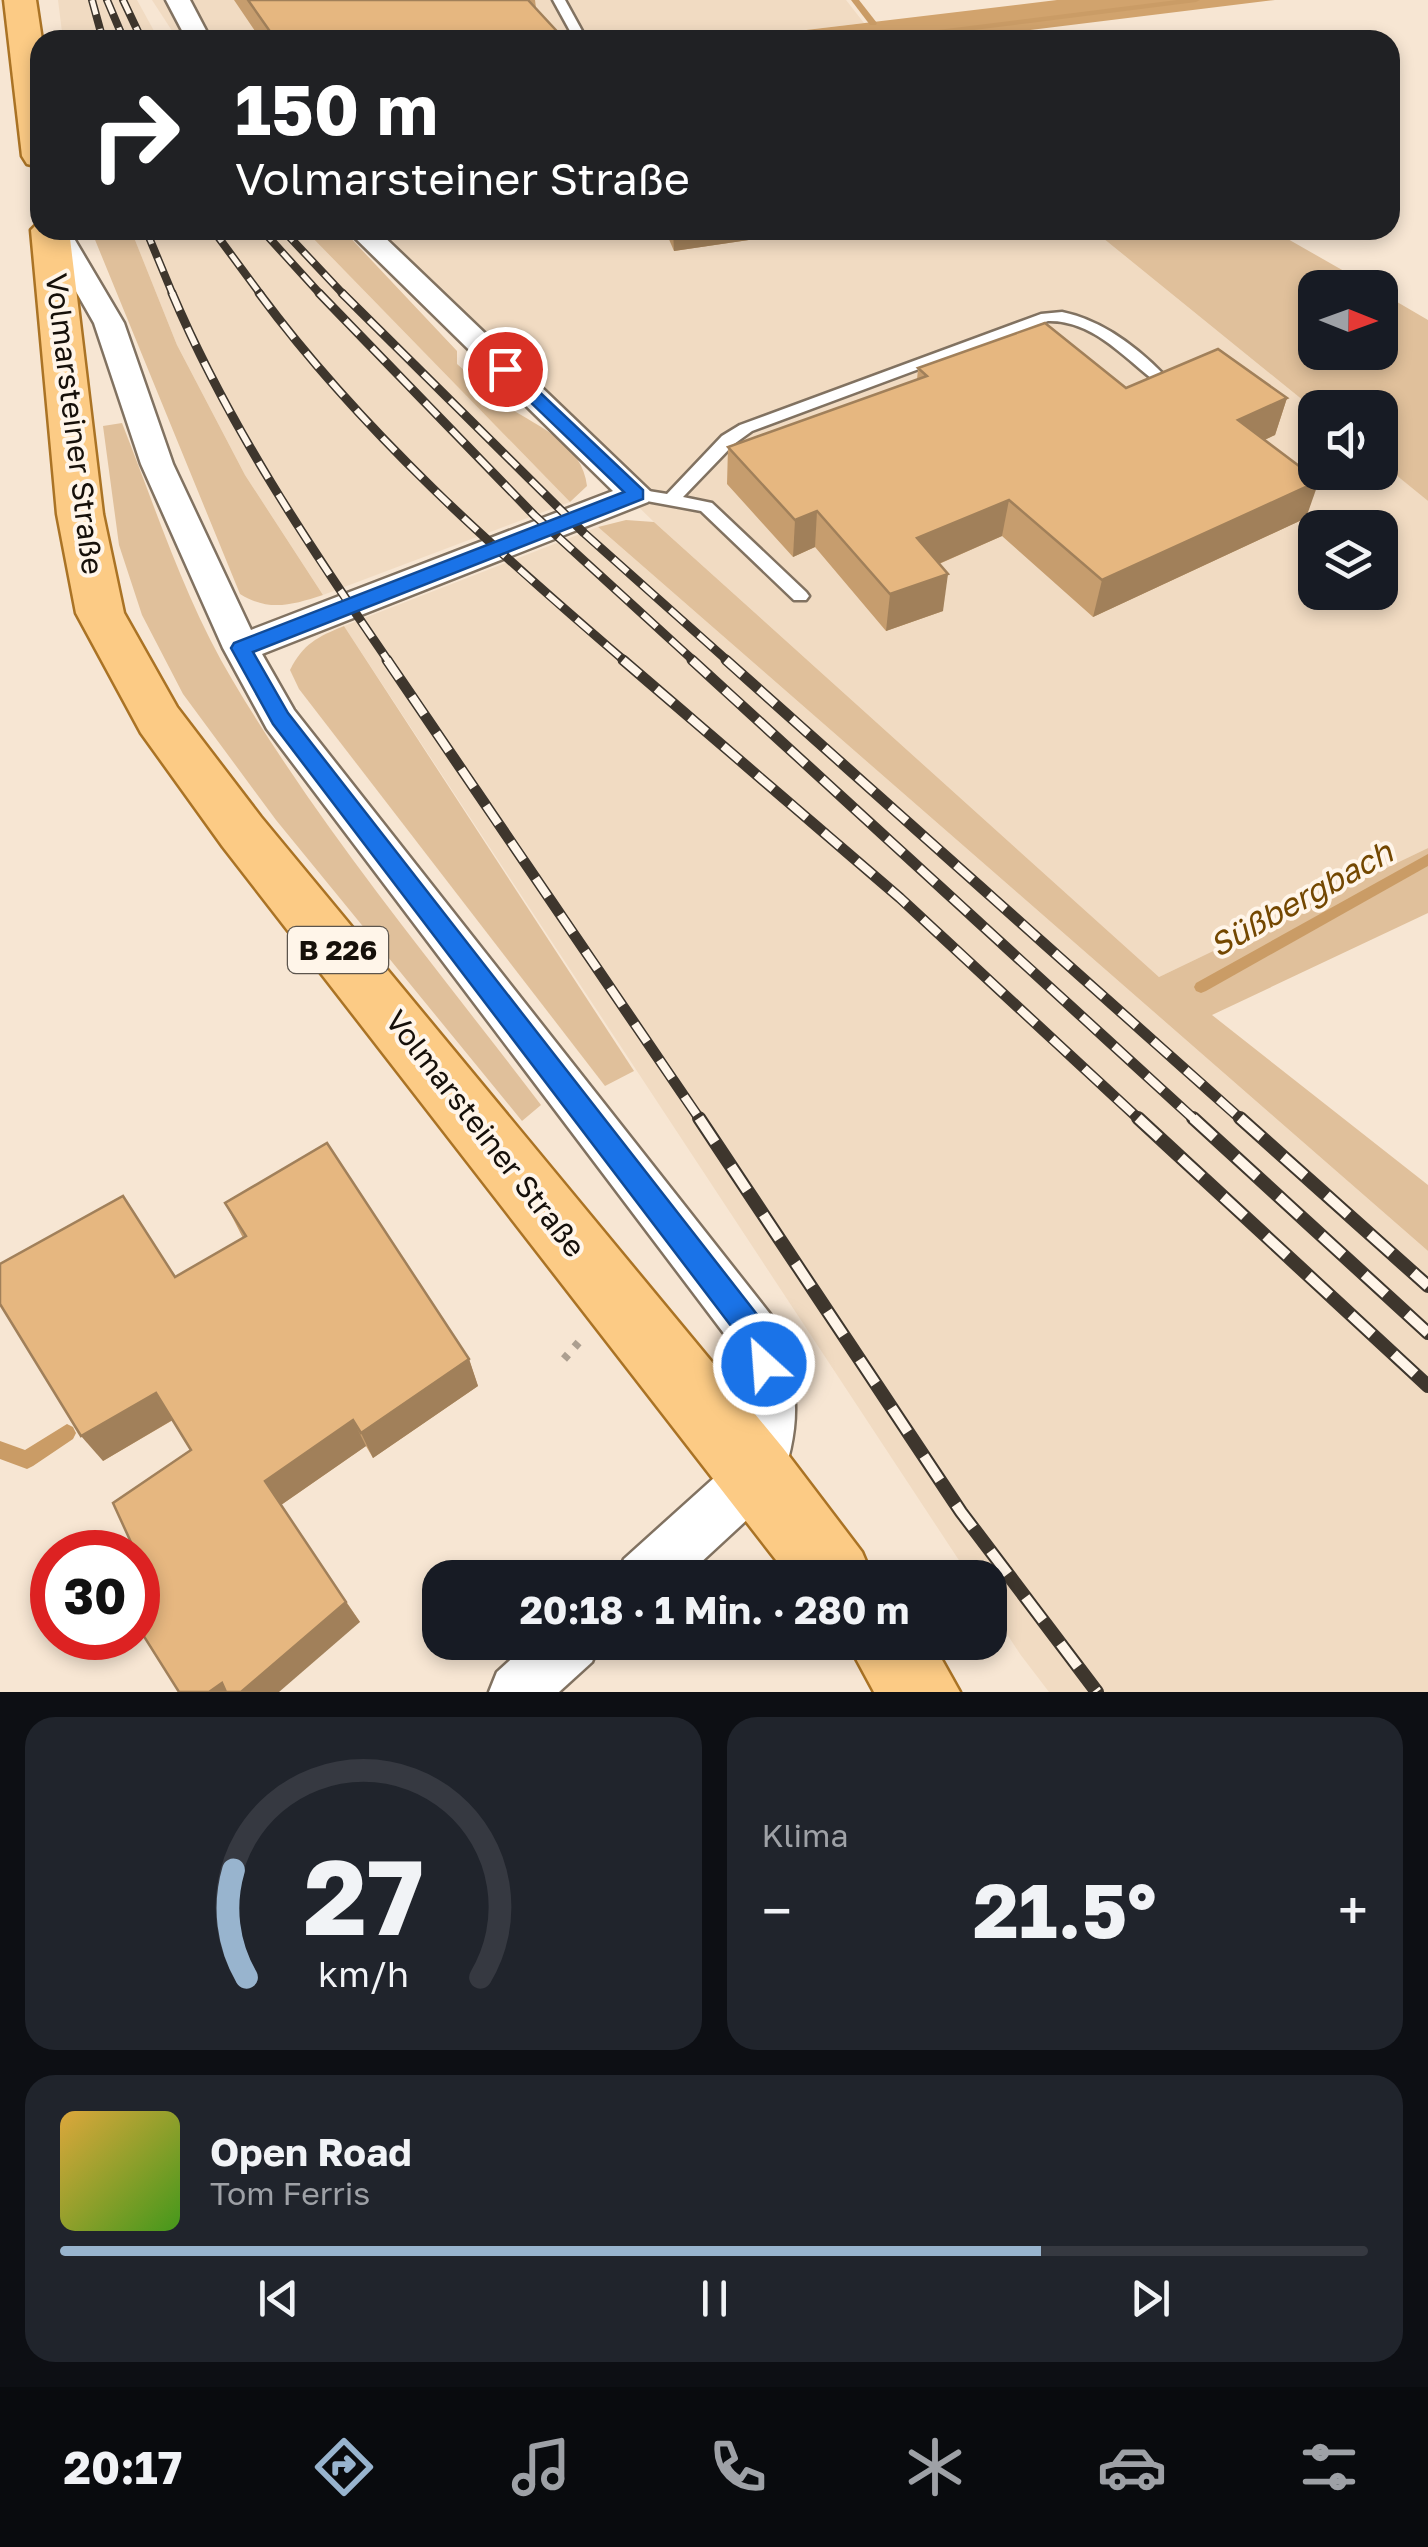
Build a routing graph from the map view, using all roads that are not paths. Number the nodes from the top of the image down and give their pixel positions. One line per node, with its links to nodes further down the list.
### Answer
1 (20, 0): 6 (main road)
2 (178, 0): 4 (street)
3 (559, 0): 5 (lane)
4 (194, 30)
5 (576, 30)
6 (30, 78)
7 (54, 240): 14 (main road, Volmarsteiner Straße / B 226)
8 (59, 240): 13 (street, Volmarsteiner Straße)
9 (372, 240): 11 (street)
10 (1156, 375): 11 (lane)
11 (654, 497): 12 (lane); 13 (street)
12 (800, 596)
13 (241, 648): 14 (street, Volmarsteiner Straße)
14 (758, 1473): 15 (street); 16 (main road, Volmarsteiner Straße / B 226)
15 (663, 1560)
16 (823, 1560)
17 (553, 1660): 19 (street)
18 (897, 1660): 20 (main road)
19 (518, 1692)
20 (921, 1692)

